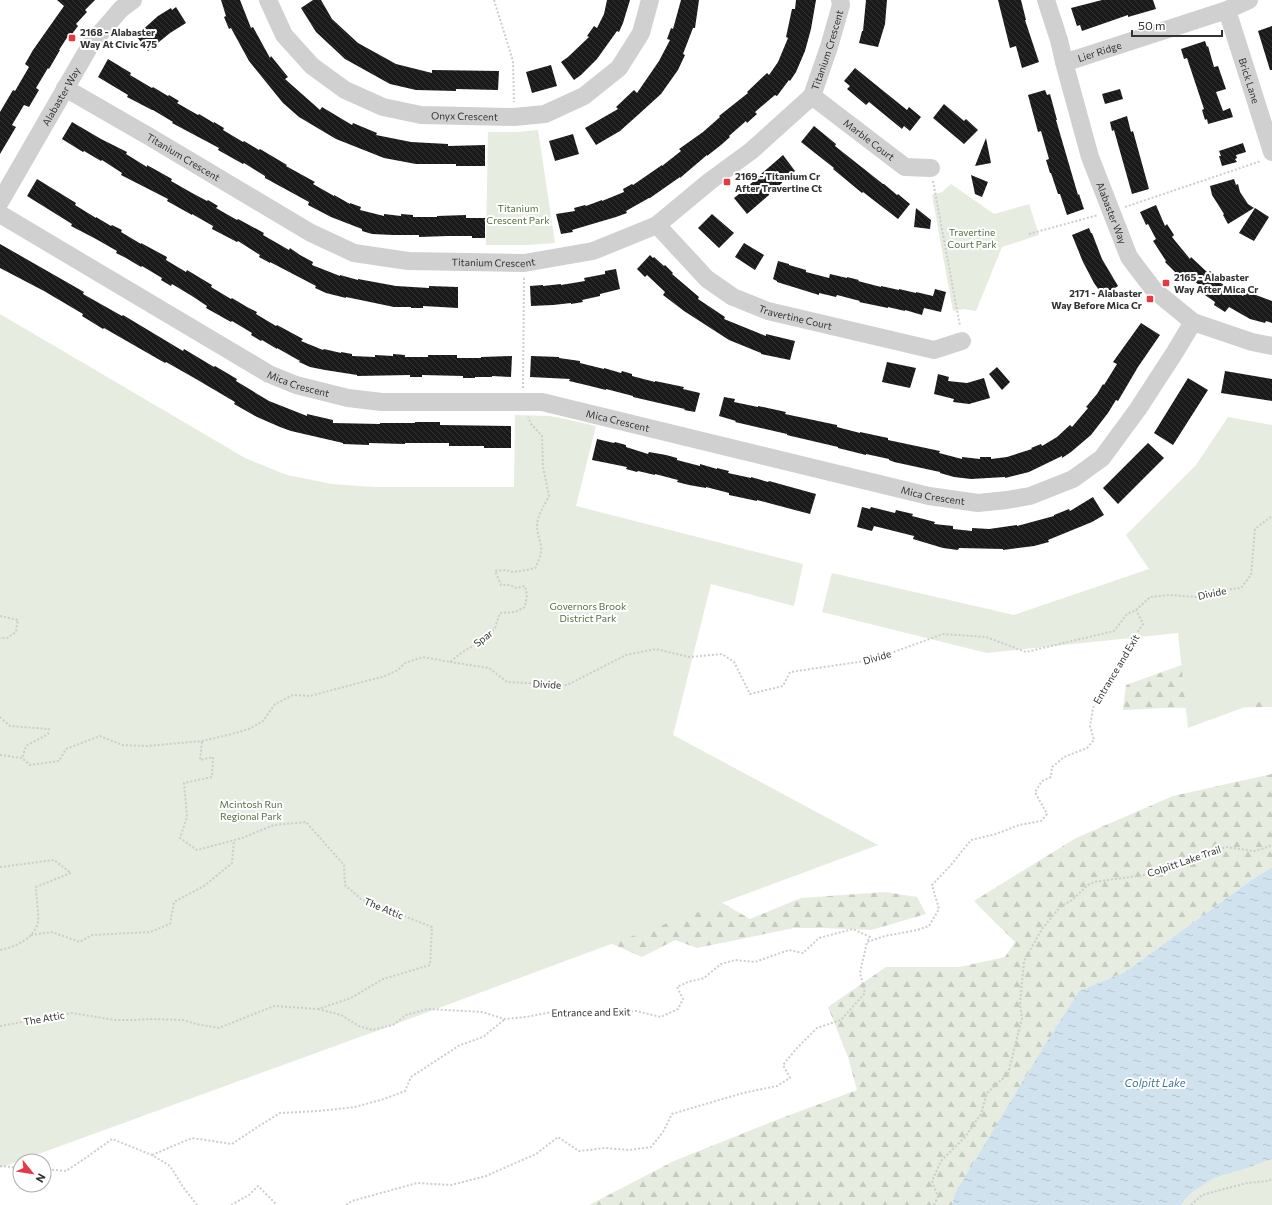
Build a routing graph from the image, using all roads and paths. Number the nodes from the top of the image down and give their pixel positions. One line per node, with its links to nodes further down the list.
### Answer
1 (133, 0): 10 (street, Alabaster Way)
2 (268, 0): 12 (street, Onyx Crescent)
3 (494, 0): 12 (path)
4 (650, 0): 12 (street, Onyx Crescent)
5 (840, 0): 11 (street, Titanium Crescent)
6 (1046, 0): 9 (street, Alabaster Way)
7 (1249, 0): 8 (street, Lier Ridge)
8 (1227, 10): 9 (street, Lier Ridge); 13 (street, Brick Lane)
9 (1064, 62): 16 (street, Alabaster Way)
10 (65, 88): 15 (street, Alabaster Way); 20 (street, Titanium Crescent)
11 (812, 96): 14 (street, Marble Court); 18 (street, Titanium Crescent)
12 (514, 118)
13 (1268, 156): 16 (path)
14 (931, 168): 22 (path)
15 (0, 202)
16 (1110, 212): 19 (path); 21 (street, Alabaster Way)
17 (0, 214): 24 (street, Mica Crescent)
18 (657, 225): 20 (street, Titanium Crescent); 22 (street, Travertine Court)
19 (1029, 234)
20 (524, 263): 24 (path)
21 (1193, 322): 23 (street, Alabaster Way); 24 (street, Mica Crescent)
22 (962, 341)
23 (1272, 346)
24 (522, 402): 29 (path, Spar)
25 (1272, 516): 26 (path, Divide)
26 (1136, 610): 29 (path, Divide); 38 (path, Entrance and Exit)
27 (0, 616): 28 (path)
28 (0, 638)
29 (450, 662): 31 (path)
30 (0, 717): 33 (path)
31 (202, 741): 33 (path); 34 (path, The Attic)
32 (0, 754): 33 (path)
33 (22, 758)
34 (234, 840): 37 (path); 40 (path, The Attic)
35 (1272, 845): 52 (path, Colpitt Lake Trail)
36 (0, 867): 37 (path)
37 (31, 936): 39 (path)
38 (867, 942): 41 (path, Entrance and Exit); 51 (path)
39 (0, 950)
40 (318, 1009): 41 (path, Entrance and Exit); 42 (path, The Attic)
41 (504, 1019): 43 (path)
42 (0, 1026)
43 (152, 1155): 46 (path); 48 (path)
44 (0, 1166): 45 (path)
45 (12, 1167)
46 (52, 1170)
47 (1272, 1179): 53 (path)
48 (197, 1205)
49 (231, 1205): 50 (path)
50 (277, 1205)
51 (346, 1205)
52 (934, 1205)
53 (1191, 1205)

